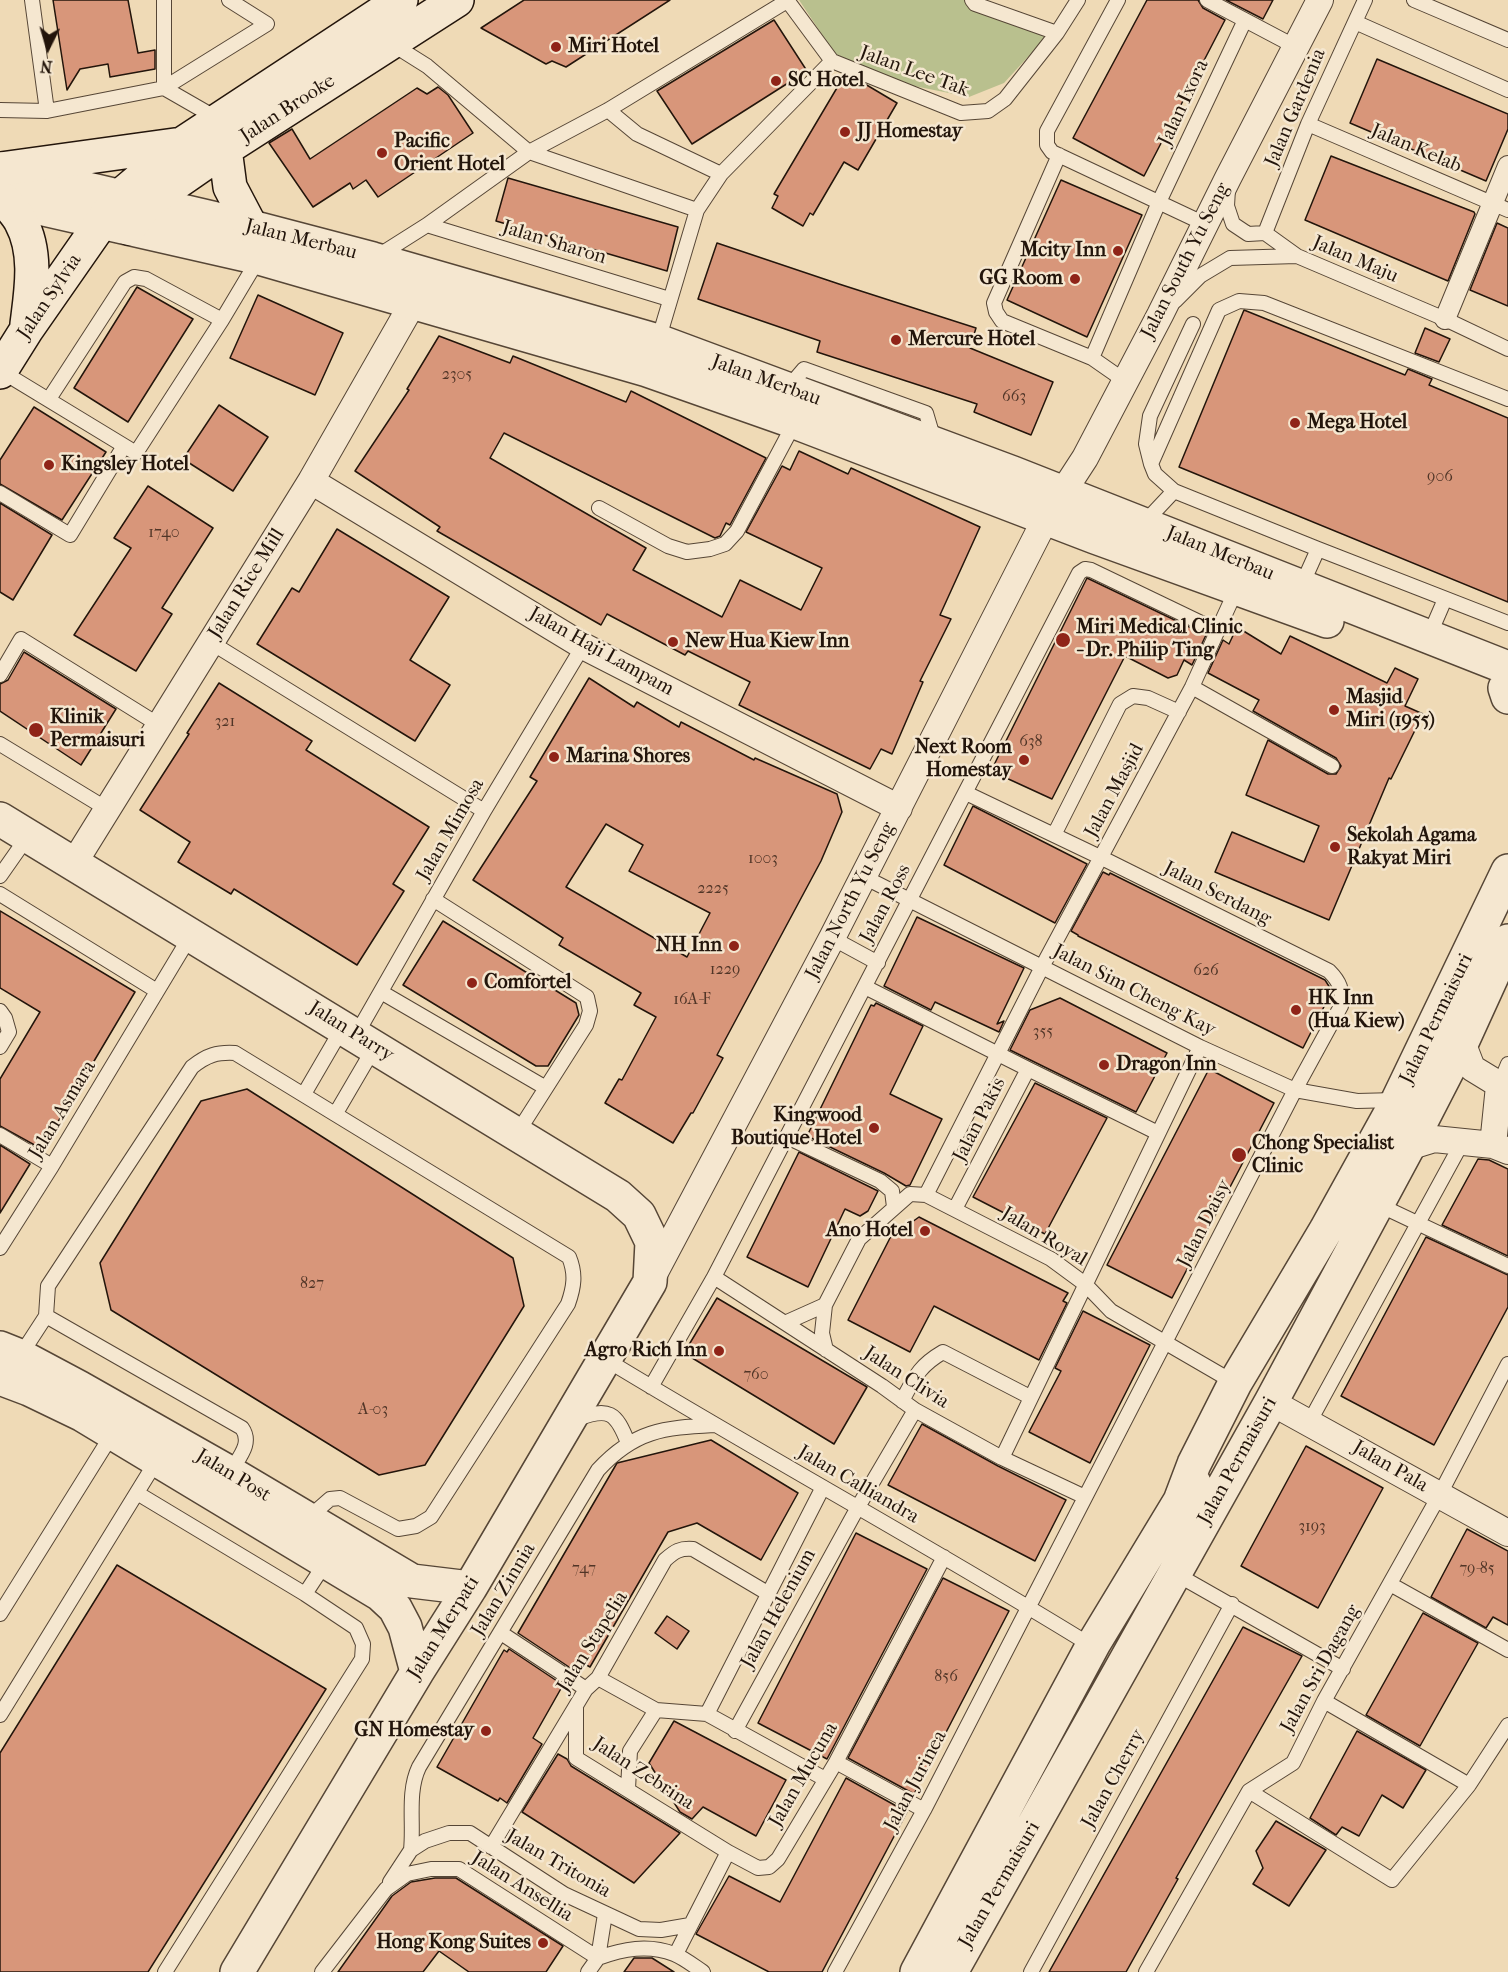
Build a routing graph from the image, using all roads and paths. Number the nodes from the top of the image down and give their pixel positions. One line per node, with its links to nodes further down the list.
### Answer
1 (32, 0): 26 (lane)
2 (164, 0): 22 (lane)
3 (229, 0): 22 (lane)
4 (401, 0): 16 (street, Jalan Brooke)
5 (457, 0): 14 (street, Jalan Brooke)
6 (787, 0): 21 (lane, Jalan Lee Tak); 24 (lane)
7 (1078, 0): 18 (lane, Jalan Lee Tak)
8 (1118, 0): 31 (lane)
9 (1207, 0): 15 (lane)
10 (1320, 0): 20 (street, Jalan South Yu Seng)
11 (1365, 0): 17 (lane, Jalan Gardenia)
12 (1414, 0): 19 (lane)
13 (976, 1): 18 (lane)
14 (420, 10): 16 (street, Jalan Brooke)
15 (1245, 20): 20 (lane); 36 (lane, Jalan Ixora)
16 (378, 21): 28 (street, Jalan Brooke); 30 (lane)
17 (1355, 22): 23 (lane); 27 (lane, Jalan Gardenia)
18 (1057, 33): 21 (lane, Jalan Lee Tak)
19 (1508, 40)
20 (1296, 47): 34 (street, Jalan South Yu Seng)
21 (832, 61): 33 (lane)
22 (164, 88): 26 (lane); 28 (lane)
23 (1508, 90)
24 (608, 110): 30 (lane); 33 (lane)
25 (0, 111): 26 (lane)
26 (47, 111)
27 (1308, 124): 37 (lane, Jalan Kelab); 42 (lane, Jalan Gardenia)
28 (223, 134): 29 (street, Jalan Brooke); 39 (street, Jalan Brooke); 43 (street)
29 (182, 144): 35 (street); 39 (street, Jalan Brooke)
30 (529, 152): 38 (lane); 41 (lane)
31 (1059, 155): 36 (lane); 55 (lane)
32 (1508, 166): 37 (street)
33 (721, 174): 38 (lane)
34 (1228, 178): 40 (street, Jalan South Yu Seng); 42 (lane)
35 (2, 184): 39 (street, Jalan Merbau); 52 (street)
36 (1158, 202): 40 (lane); 55 (lane, Jalan Ixora)
37 (1500, 207): 49 (street)
38 (697, 210): 46 (lane)
39 (124, 213): 43 (street, Jalan Merbau); 52 (street, Jalan Sylvia)
40 (1204, 224): 48 (street, Jalan South Yu Seng)
41 (427, 225): 45 (lane); 46 (lane, Jalan Sharon)
42 (1265, 232): 44 (lane)
43 (255, 242): 45 (street, Jalan Merbau); 47 (street, Jalan Merbau); 50 (lane)
44 (1297, 256): 48 (lane, Jalan Maju); 49 (lane, Jalan Maju)
45 (373, 259): 53 (street, Jalan Merbau)
46 (669, 299): 53 (lane)
47 (414, 301): 60 (street, Jalan Merbau); 64 (street, Jalan Rice Mill)
48 (1160, 315): 57 (street, Jalan South Yu Seng)
49 (1445, 319): 54 (lane, Jalan Maju)
50 (222, 320): 59 (lane); 61 (lane)
51 (1192, 324): 63 (lane)
52 (27, 329): 56 (street, Jalan Sylvia)
53 (658, 341): 62 (street, Jalan Merbau)
54 (1508, 348)
55 (1092, 358): 57 (lane)
56 (1, 371): 59 (lane)
57 (1125, 381): 67 (street, Jalan South Yu Seng)
58 (1507, 398): 63 (lane)
59 (49, 399): 61 (lane)
60 (795, 422): 62 (street, Jalan Merbau); 68 (lane)
61 (124, 446): 66 (lane)
62 (952, 463): 67 (street, Jalan Merbau)
63 (1151, 464): 65 (lane)
64 (311, 481): 77 (street, Jalan Rice Mill); 78 (street, Jalan Haji Lampam)
65 (1174, 491): 69 (lane); 70 (lane)
66 (0, 492)
67 (1054, 505): 69 (street, Jalan Merbau); 71 (street, Jalan Merbau); 87 (street, Jalan North Yu Seng)
68 (599, 508)
69 (1144, 523): 72 (street, Jalan Merbau)
70 (1318, 549): 72 (lane); 73 (lane)
71 (1238, 587): 75 (lane, Jalan Masjid); 80 (street, Jalan Merbau)
72 (1301, 587): 76 (street, Jalan Merbau)
73 (1445, 599): 74 (lane); 76 (lane)
74 (1508, 623)
75 (1218, 631): 81 (lane, Jalan Masjid); 86 (lane, Jalan Ross)
76 (1429, 636): 80 (street, Jalan Merbau)
77 (210, 642): 83 (street, Jalan Rice Mill); 89 (lane)
78 (583, 646): 87 (street, Jalan Haji Lampam); 89 (lane, Jalan Mimosa)
79 (0, 675): 83 (lane)
80 (1507, 685)
81 (1192, 687): 82 (lane, Jalan Masjid); 85 (lane)
82 (1179, 712): 92 (lane); 93 (lane, Jalan Masjid)
83 (159, 725): 88 (street, Jalan Rice Mill)
84 (0, 744): 88 (lane)
85 (1332, 766)
86 (966, 793): 92 (lane, Jalan Serdang); 100 (lane, Jalan Ross)
87 (899, 808): 97 (street, Jalan North Yu Seng)
88 (107, 809): 94 (street, Jalan Rice Mill)
89 (484, 811): 99 (lane, Jalan Mimosa)
90 (0, 819): 91 (street, Jalan Parry)
91 (28, 835): 94 (street, Jalan Parry); 96 (lane)
92 (1054, 835): 93 (lane, Jalan Serdang)
93 (1102, 858): 105 (lane, Jalan Masjid); 118 (lane, Jalan Serdang)
94 (74, 863): 101 (street, Jalan Parry)
95 (1508, 871): 120 (street, Jalan Permaisuri)
96 (0, 876)
97 (864, 877): 100 (lane, Jalan Sim Cheng Kay); 102 (street, Jalan North Yu Seng)
98 (0, 894): 107 (lane)
99 (433, 899): 108 (lane, Jalan Mimosa); 117 (lane)
100 (910, 901): 104 (lane, Jalan Ross); 105 (lane, Jalan Sim Cheng Kay)
101 (191, 935): 107 (lane, Jalan Asmara); 110 (street, Jalan Parry)
102 (832, 938): 104 (lane); 138 (street, Jalan North Yu Seng)
103 (1508, 941): 111 (street, Jalan Permaisuri)
104 (878, 963): 106 (lane, Jalan Ross)
105 (1042, 967): 113 (lane, Jalan Sim Cheng Kay); 114 (lane, Jalan Pakis)
106 (865, 987): 114 (lane); 125 (lane, Jalan Ross)
107 (157, 991): 129 (lane, Jalan Asmara)
108 (381, 992): 110 (lane, Jalan Mimosa); 117 (lane)
109 (0, 1011): 112 (lane)
110 (358, 1036): 119 (lane); 121 (lane); 124 (street, Jalan Parry)
111 (1462, 1042): 116 (street); 127 (street, Jalan Permaisuri)
112 (0, 1047)
113 (1200, 1047): 118 (lane, Jalan Sim Cheng Kay); 122 (lane)
114 (998, 1053): 115 (lane, Jalan Pakis); 130 (lane)
115 (1028, 1069): 122 (lane); 133 (lane, Jalan Pakis)
116 (1505, 1080): 128 (street)
117 (546, 1088): 124 (lane)
118 (1295, 1090): 120 (lane, Jalan Sim Cheng Kay); 143 (lane, Jalan Daisy)
119 (304, 1094): 121 (lane); 141 (lane)
120 (1398, 1100): 148 (street, Jalan Permaisuri)
121 (336, 1113): 168 (lane)
122 (1158, 1133): 139 (lane)
123 (0, 1135): 129 (lane)
124 (516, 1135): 138 (street, Jalan Parry)
125 (788, 1137): 132 (lane); 137 (lane, Jalan Ross)
126 (1463, 1141): 127 (street); 128 (street); 134 (lane)
127 (1408, 1147): 131 (street, Jalan Permaisuri)
128 (1500, 1148)
129 (52, 1166): 135 (lane, Jalan Asmara)
130 (926, 1195): 132 (lane); 133 (lane, Jalan Royal)
131 (1377, 1204): 134 (lane); 152 (street, Jalan Permaisuri)
132 (894, 1207): 140 (lane)
133 (955, 1209): 139 (lane, Jalan Royal)
134 (1417, 1224): 136 (lane); 154 (lane)
135 (0, 1248)
136 (1508, 1266)
137 (714, 1277): 142 (lane, Jalan Clivia); 149 (lane, Jalan Ross)
138 (650, 1282): 145 (street, Jalan Merpati)
139 (1085, 1284): 143 (lane, Jalan Royal); 150 (lane)
140 (825, 1305): 142 (lane); 144 (lane)
141 (46, 1316): 146 (lane); 161 (lane)
142 (787, 1322): 144 (lane, Jalan Clivia)
143 (1166, 1343): 148 (lane, Jalan Royal); 165 (lane, Jalan Daisy)
144 (826, 1350): 151 (lane, Jalan Clivia)
145 (605, 1359): 149 (lane, Jalan Calliandra); 155 (street, Jalan Merpati)
146 (7, 1361): 157 (street, Jalan Post); 161 (street, Jalan Post)
147 (1508, 1364): 164 (lane, Jalan Sri Dagang)
148 (1235, 1383): 166 (street, Jalan Permaisuri)
149 (651, 1386): 156 (lane, Jalan Calliandra)
150 (1030, 1397): 151 (lane); 159 (lane)
151 (902, 1401): 153 (lane, Jalan Clivia)
152 (1271, 1402): 154 (street, Jalan Pala); 166 (street); 172 (street, Jalan Permaisuri)
153 (915, 1410): 159 (lane, Jalan Clivia); 167 (lane, Jalan Helenium)
154 (1310, 1421): 164 (street, Jalan Pala)
155 (567, 1422): 158 (lane); 174 (street, Jalan Merpati)
156 (714, 1425): 158 (lane, Jalan Zinnia); 162 (lane, Jalan Calliandra)
157 (113, 1433): 160 (street, Jalan Post); 179 (lane)
158 (628, 1443): 180 (lane, Jalan Zinnia)
159 (1002, 1458): 165 (lane, Jalan Clivia)
160 (157, 1460): 163 (lane); 171 (street, Jalan Post)
161 (230, 1473): 168 (street, Jalan Post)
162 (823, 1487): 167 (lane, Jalan Calliandra); 176 (lane, Jalan Helenium)
163 (137, 1493): 175 (lane); 190 (lane)
164 (1439, 1496): 169 (street, Jalan Pala); 173 (lane, Jalan Sri Dagang)
165 (1085, 1497): 178 (lane, Jalan Jurinea)
166 (1180, 1501): 181 (street, Jalan Permaisuri)
167 (858, 1507): 170 (lane, Jalan Calliandra); 193 (lane, Jalan Helenium)
168 (306, 1520): 174 (street, Jalan Post)
169 (1508, 1533)
170 (944, 1557): 178 (lane, Jalan Calliandra); 194 (lane, Jalan Mucuna)
171 (326, 1562): 175 (lane); 184 (street, Jalan Post)
172 (1176, 1574): 177 (lane); 208 (street, Jalan Permaisuri)
173 (1390, 1584): 182 (lane); 183 (lane, Jalan Sri Dagang)
174 (470, 1588): 184 (street, Jalan Merpati)
175 (305, 1594): 209 (lane)
176 (769, 1594): 185 (lane, Jalan Stapelia); 191 (lane, Jalan Helenium)
177 (1232, 1604): 183 (lane); 216 (lane, Jalan Cherry)
178 (1029, 1607): 181 (lane, Jalan Calliandra); 199 (lane, Jalan Jurinea)
179 (0, 1614)
180 (501, 1633): 186 (lane); 201 (lane, Jalan Zinnia)
181 (1092, 1646): 208 (street); 215 (street, Jalan Permaisuri)
182 (1508, 1650)
183 (1343, 1669): 187 (lane, Jalan Sri Dagang)
184 (417, 1672): 210 (street, Jalan Merpati)
185 (598, 1678): 186 (lane, Jalan Stapelia); 189 (lane)
186 (586, 1689): 188 (lane, Jalan Stapelia)
187 (1324, 1701): 196 (lane); 198 (lane, Jalan Sri Dagang)
188 (576, 1706): 197 (lane, Jalan Zebrina); 200 (lane, Jalan Stapelia)
189 (656, 1710): 191 (lane); 197 (lane)
190 (0, 1714)
191 (707, 1714): 193 (lane)
192 (1508, 1725): 196 (lane)
193 (735, 1731): 195 (lane)
194 (836, 1762): 195 (lane, Jalan Mucuna); 199 (lane)
195 (825, 1779): 202 (lane, Jalan Mucuna)
196 (1470, 1785): 198 (lane)
197 (628, 1789): 202 (lane, Jalan Zebrina)
198 (1249, 1791): 217 (lane, Jalan Sri Dagang)
199 (924, 1810): 214 (lane, Jalan Jurinea)
200 (491, 1847): 201 (lane, Jalan Tritonia); 204 (lane, Jalan Tritonia)
201 (411, 1850): 203 (lane)
202 (728, 1852): 205 (lane)
203 (386, 1889): 207 (lane, Jalan Ansellia); 211 (lane, Jalan Ansellia)
204 (605, 1914): 205 (lane, Jalan Tritonia); 207 (lane)
205 (690, 1925): 206 (lane)
206 (676, 1954): 207 (lane); 213 (lane)
207 (598, 1958): 212 (lane)
208 (955, 1965)
209 (165, 1972)
210 (237, 1972)
211 (322, 1972)
212 (588, 1972)
213 (703, 1972)
214 (835, 1972)
215 (917, 1972)
216 (1031, 1972)
217 (1146, 1972)

